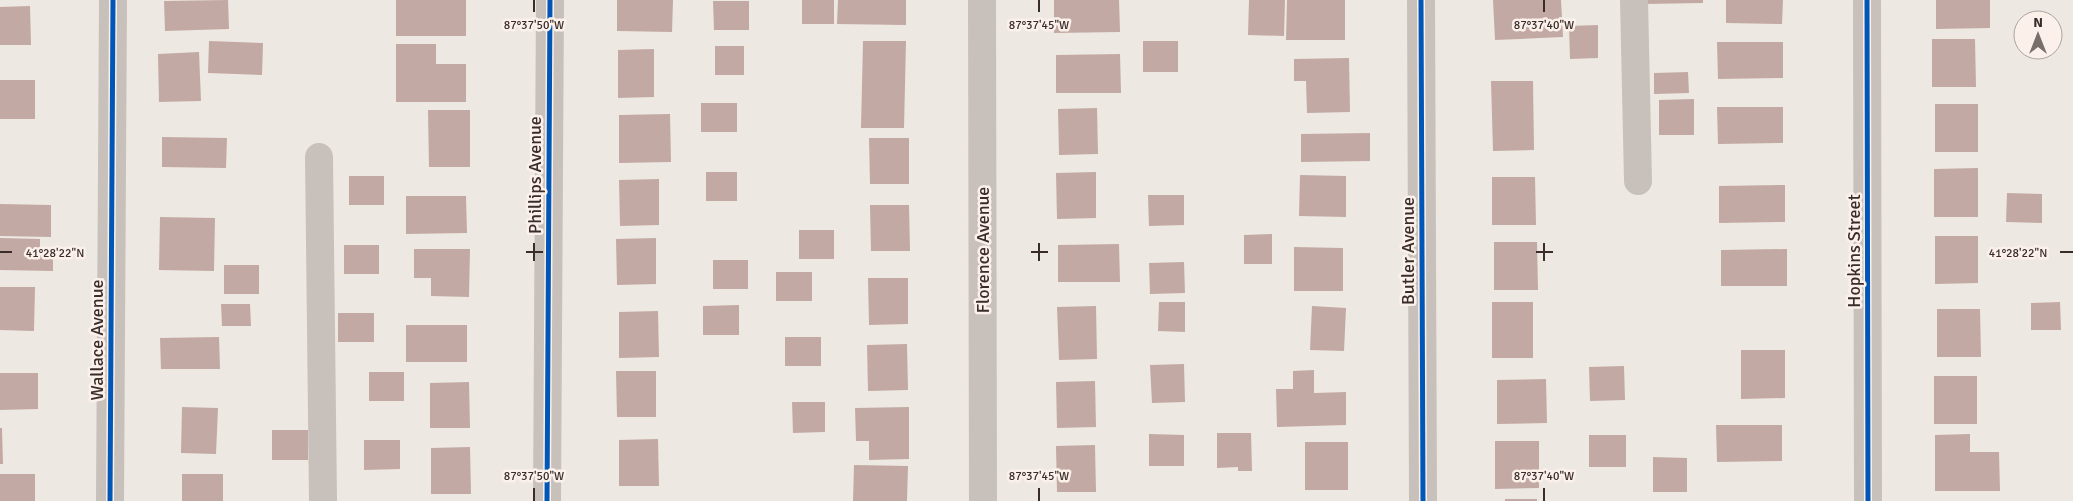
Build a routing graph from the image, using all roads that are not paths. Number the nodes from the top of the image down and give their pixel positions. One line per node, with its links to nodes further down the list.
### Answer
1 (113, 0): 9 (street, Wallace Avenue)
2 (550, 0): 11 (street, Phillips Avenue)
3 (982, 0): 12 (street, Florence Avenue)
4 (1420, 0): 13 (street, Butler Avenue)
5 (1634, 0): 8 (street)
6 (1867, 0): 14 (street, Hopkins Street)
7 (319, 157): 10 (street)
8 (1638, 181)
9 (110, 501)
10 (323, 501)
11 (547, 501)
12 (983, 501)
13 (1423, 501)
14 (1868, 501)

